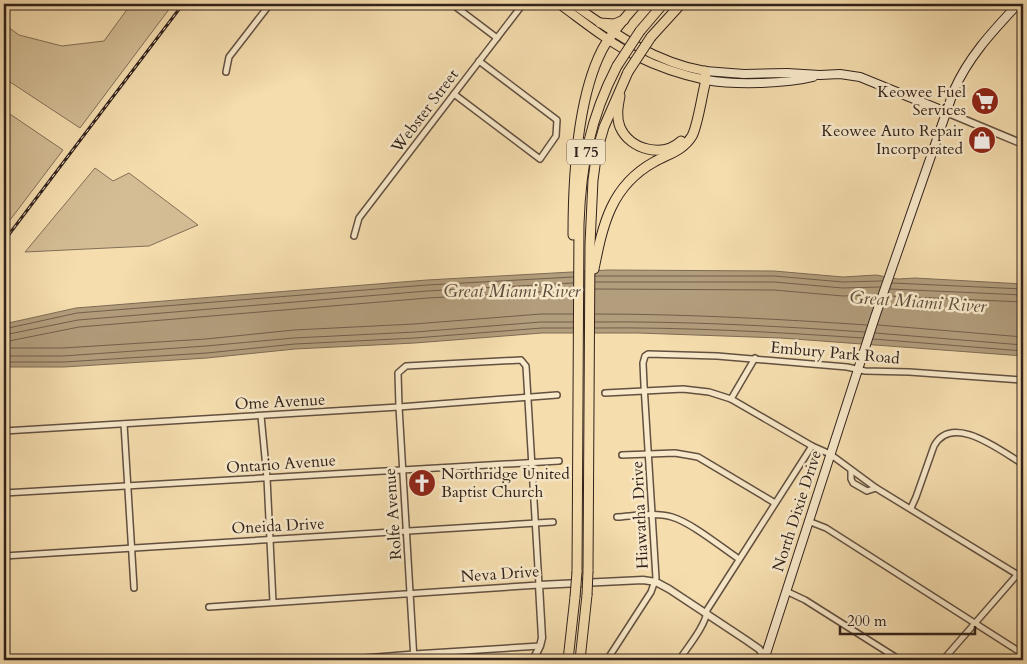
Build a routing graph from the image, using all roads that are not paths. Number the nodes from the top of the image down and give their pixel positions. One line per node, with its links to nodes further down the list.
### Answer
1 (270, 4): 15 (street)
2 (452, 4): 13 (street)
3 (523, 4): 13 (street, Webster Street)
4 (559, 4): 12 (main road)
5 (573, 4): 11 (main road)
6 (637, 4): 10 (highway)
7 (663, 4): 22 (highway, I 75, bridge)
8 (681, 4): 17 (highway, I 75, bridge)
9 (1018, 4): 19 (main road, North Dixie Drive)
10 (624, 19): 11 (highway); 12 (highway)
11 (600, 23): 12 (main road)
12 (611, 36): 16 (main road); 22 (highway)
13 (497, 38): 14 (street, Webster Street)
14 (479, 61): 18 (street, Webster Street); 18 (street)
15 (226, 72)
16 (704, 76): 17 (highway); 19 (main road); 23 (highway)
17 (623, 82): 23 (highway, I 75)
18 (454, 94): 21 (street, Webster Street)
19 (946, 112): 20 (street); 26 (main road, North Dixie Drive)
20 (1023, 144)
21 (354, 236)
22 (576, 244): 81 (highway, bridge)
23 (590, 288): 82 (highway, I 75, bridge)
24 (645, 356): 25 (street, Embury Park Road); 28 (street, Hiawatha Drive)
25 (755, 358): 26 (street, Embury Park Road); 32 (street)
26 (857, 369): 27 (street, Embury Park Road); 39 (main road, North Dixie Drive)
27 (1023, 380)
28 (645, 392): 29 (street); 32 (street); 38 (street, Hiawatha Drive)
29 (605, 393)
30 (557, 395): 31 (street, Ome Avenue)
31 (528, 398): 33 (street, Ome Avenue); 33 (street, Rolfe Avenue); 42 (street)
32 (731, 399): 37 (street)
33 (399, 407): 34 (street, Ome Avenue); 44 (street, Rolfe Avenue)
34 (261, 416): 35 (street, Ome Avenue); 46 (street)
35 (124, 424): 36 (street, Ome Avenue); 47 (street)
36 (4, 431)
37 (812, 446): 39 (street); 50 (street)
38 (649, 454): 40 (street); 50 (street); 52 (street, Hiawatha Drive)
39 (830, 454): 45 (street); 54 (main road, North Dixie Drive)
40 (622, 455)
41 (559, 460): 42 (street, Ontario Avenue)
42 (532, 462): 44 (street, Ontario Avenue); 56 (street)
43 (1023, 464): 51 (street)
44 (403, 469): 46 (street, Ontario Avenue); 57 (street, Rolfe Avenue)
45 (852, 471): 48 (street); 48 (street)
46 (267, 478): 47 (street, Ontario Avenue); 58 (street)
47 (128, 486): 49 (street, Ontario Avenue); 59 (street)
48 (876, 488): 51 (street)
49 (4, 493)
50 (775, 502): 61 (street)
51 (910, 508): 63 (street)
52 (653, 515): 53 (street); 61 (street); 65 (street, Hiawatha Drive)
53 (617, 517)
54 (808, 521): 68 (main road, North Dixie Drive); 73 (street)
55 (553, 522): 56 (street, Oneida Drive)
56 (536, 524): 57 (street, Oneida Drive); 66 (street)
57 (406, 531): 58 (street, Oneida Drive); 69 (street, Rolfe Avenue)
58 (269, 539): 59 (street, Oneida Drive); 70 (street)
59 (131, 548): 60 (street, Oneida Drive); 67 (street)
60 (4, 556)
61 (739, 559): 72 (street)
62 (1023, 568): 63 (street)
63 (1017, 574): 64 (street); 73 (street)
64 (1023, 578)
65 (656, 582): 66 (street, Neva Drive); 72 (street, Neva Drive); 83 (street, Hiawatha Drive)
66 (539, 585): 69 (street, Neva Drive); 74 (street)
67 (134, 588)
68 (786, 591): 77 (main road, North Dixie Drive); 85 (street)
69 (411, 594): 70 (street, Neva Drive); 75 (street, Rolfe Avenue)
70 (273, 602): 71 (street, Neva Drive)
71 (209, 607)
72 (707, 614): 77 (street, Neva Drive); 84 (street)
73 (974, 623): 76 (street); 86 (street)
74 (540, 646): 75 (street); 80 (street)
75 (414, 654): 78 (street); 79 (street, Rolfe Avenue)
76 (1023, 654)
77 (766, 659)
78 (339, 660)
79 (414, 660)
80 (533, 660)
81 (568, 660)
82 (580, 660)
83 (607, 660)
84 (679, 660)
85 (900, 660)
86 (943, 660)

